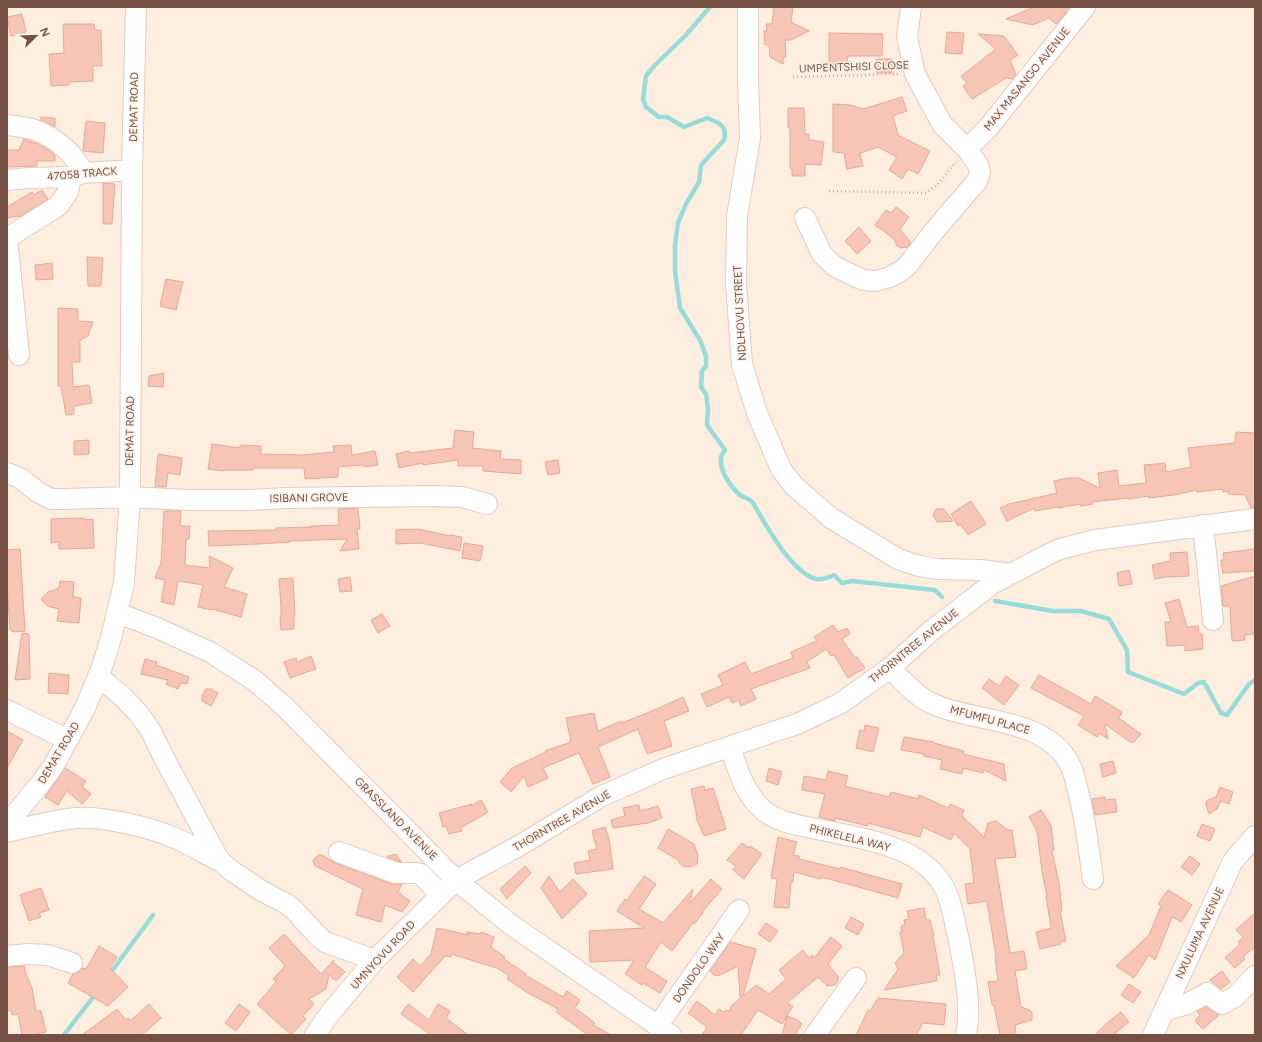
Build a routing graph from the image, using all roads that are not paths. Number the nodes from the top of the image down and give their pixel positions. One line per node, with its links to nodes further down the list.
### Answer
1 (136, 7): 7 (street, DEMAT ROAD)
2 (748, 7): 18 (street, NDLHOVU STREET)
3 (911, 7): 6 (street)
4 (1085, 7): 6 (street, MAX MASANGO AVENUE)
5 (7, 125): 8 (street)
6 (967, 149): 10 (street)
7 (132, 170): 8 (street, 47058 TRACK); 14 (street, DEMAT ROAD)
8 (78, 175): 9 (street, 47058 TRACK); 11 (street)
9 (7, 180)
10 (805, 218)
11 (7, 238): 12 (street)
12 (18, 355)
13 (13, 476): 14 (street, ISIBANI GROVE)
14 (130, 497): 15 (street, ISIBANI GROVE); 19 (street, DEMAT ROAD)
15 (487, 504)
16 (1255, 519): 17 (street, THORNTREE AVENUE)
17 (1203, 525): 18 (street, THORNTREE AVENUE); 20 (street)
18 (1011, 574): 21 (street, THORNTREE AVENUE)
19 (118, 613): 22 (street, DEMAT ROAD); 32 (street, GRASSLAND AVENUE)
20 (1213, 620)
21 (890, 668): 25 (street, THORNTREE AVENUE); 31 (street, MFUMFU PLACE)
22 (98, 676): 24 (street, DEMAT ROAD); 30 (street)
23 (7, 710): 24 (street)
24 (68, 740): 26 (street, DEMAT ROAD)
25 (730, 747): 32 (street, THORNTREE AVENUE); 44 (street, PHIKELELA WAY)
26 (7, 824)
27 (7, 832): 30 (street)
28 (1255, 836): 40 (street, NXULUMA AVENUE)
29 (339, 852): 33 (street)
30 (223, 863): 36 (street)
31 (1093, 879)
32 (456, 880): 33 (street, UMNYOVU ROAD); 41 (street, GRASSLAND AVENUE)
33 (441, 895): 36 (street, UMNYOVU ROAD)
34 (739, 910): 41 (street, DONDOLO WAY)
35 (7, 956): 37 (street)
36 (375, 960): 42 (street, UMNYOVU ROAD)
37 (72, 963)
38 (1255, 976): 40 (street)
39 (856, 978): 43 (street)
40 (1164, 1011): 45 (street, NXULUMA AVENUE)
41 (665, 1030)
42 (316, 1035)
43 (815, 1035)
44 (966, 1035)
45 (1153, 1035)

